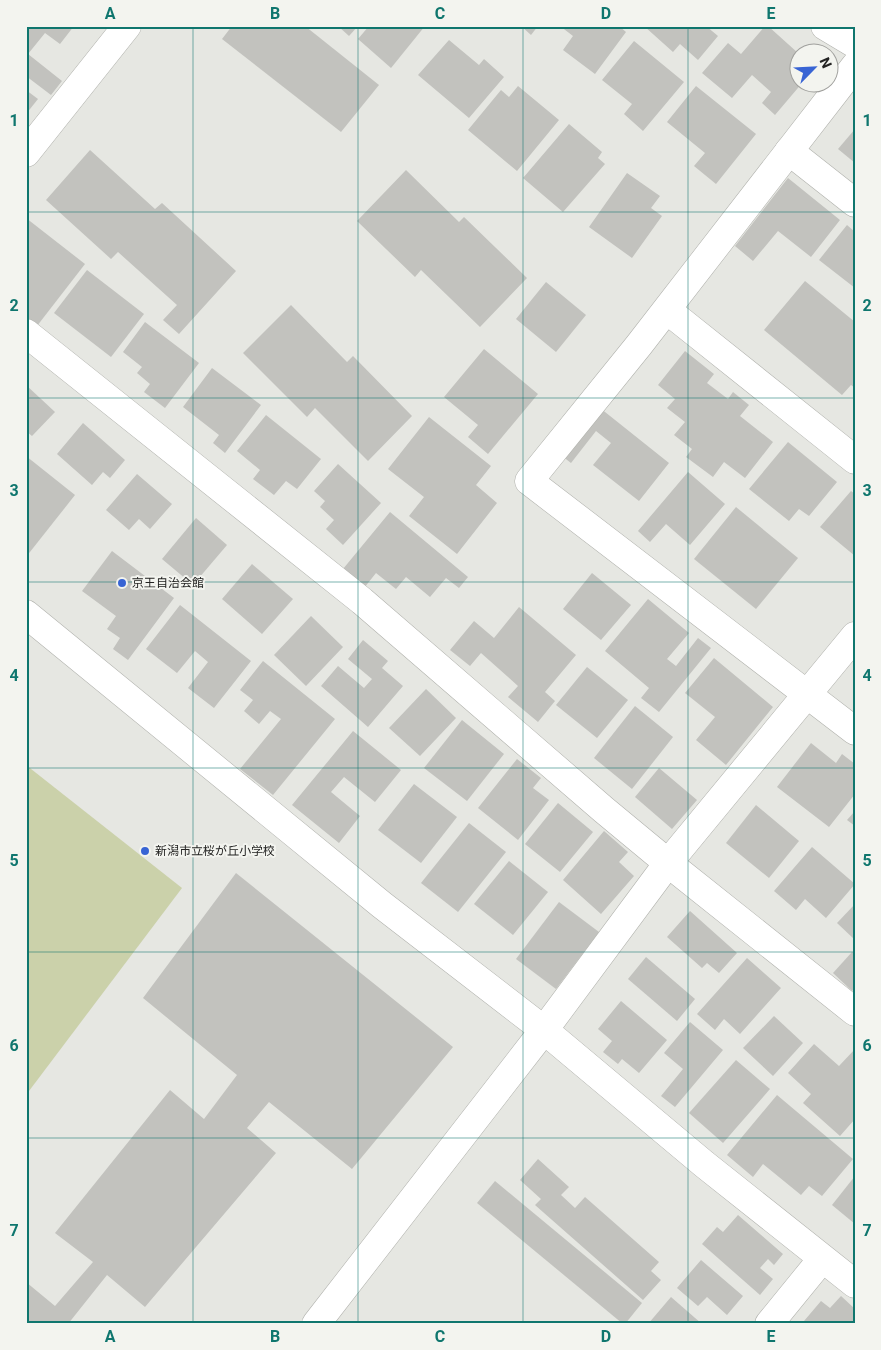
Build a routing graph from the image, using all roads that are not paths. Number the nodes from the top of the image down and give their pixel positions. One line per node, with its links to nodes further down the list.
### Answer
1 (825, 26): 3 (street)
2 (119, 29): 6 (street)
3 (855, 44)
4 (855, 66): 5 (street)
5 (790, 151): 7 (street); 8 (street)
6 (26, 153)
7 (855, 203)
8 (667, 310): 10 (street); 13 (street)
9 (26, 333): 15 (street)
10 (855, 460)
11 (26, 614): 17 (street)
12 (855, 636): 13 (street)
13 (807, 694): 14 (street); 15 (street)
14 (855, 732)
15 (668, 863): 16 (street); 17 (street)
16 (855, 1012)
17 (544, 1030): 18 (street); 20 (street)
18 (822, 1259): 19 (street); 21 (street)
19 (855, 1284)
20 (316, 1324)
21 (769, 1324)

